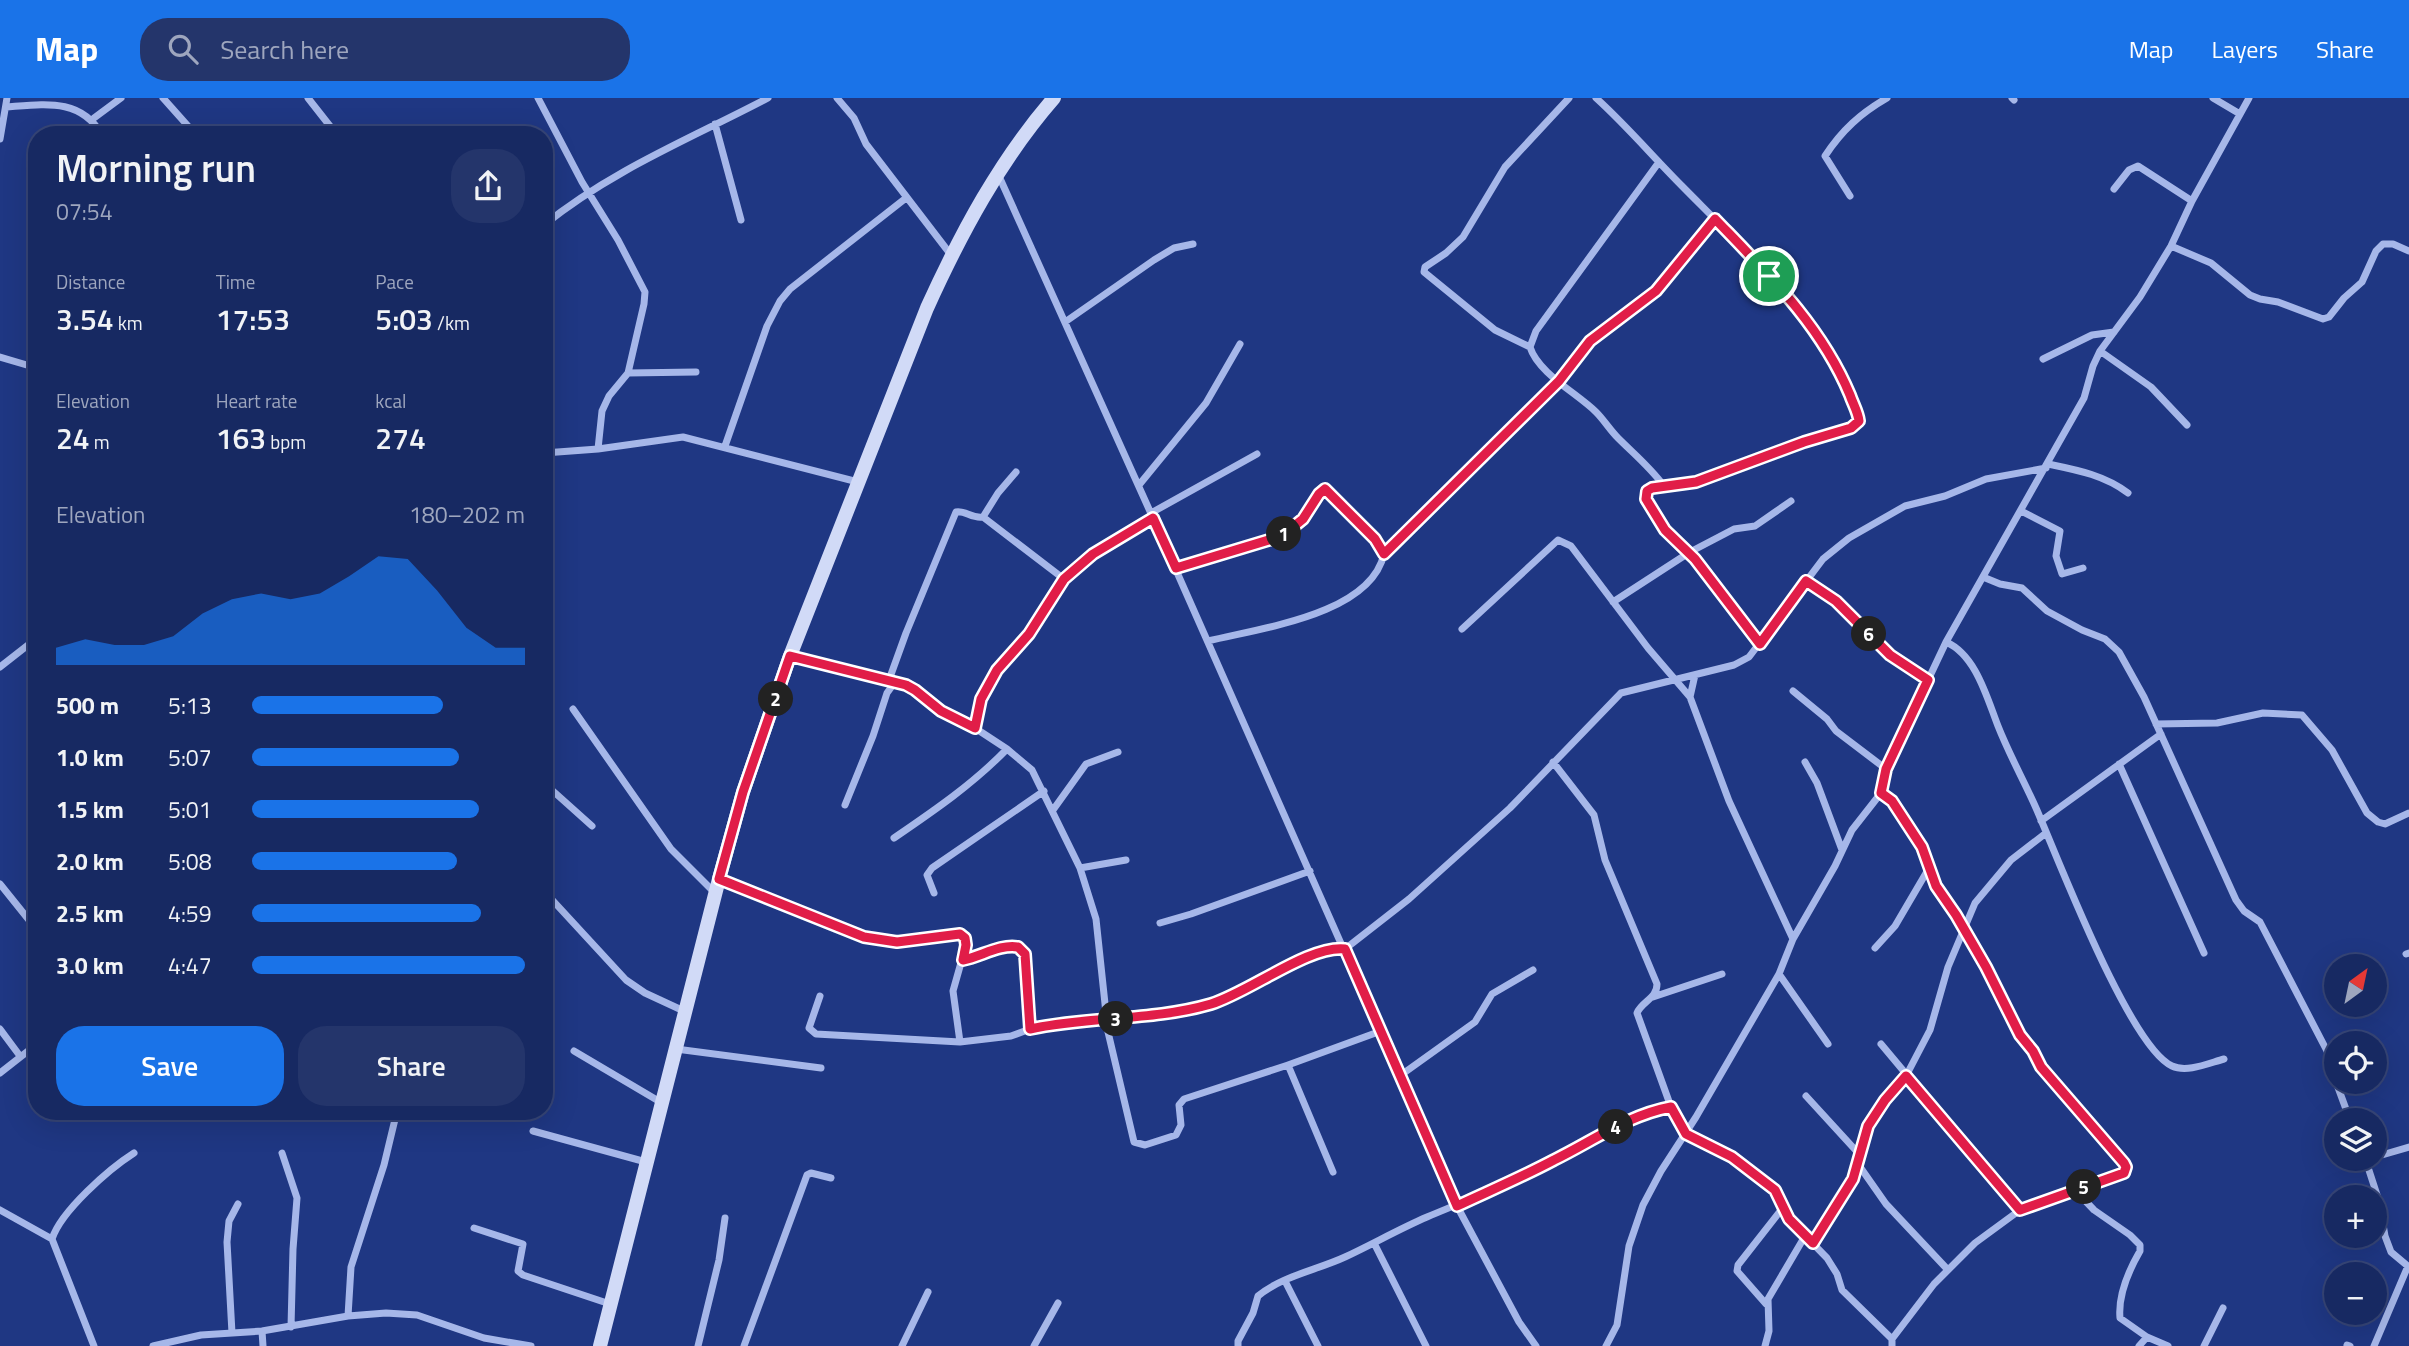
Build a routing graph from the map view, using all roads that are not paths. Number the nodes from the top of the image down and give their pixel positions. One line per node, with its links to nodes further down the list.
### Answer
1 (7, 98): 14 (street)
2 (121, 98): 16 (street)
3 (163, 98): 19 (street)
4 (308, 98): 20 (street)
5 (538, 98): 25 (street)
6 (768, 98): 17 (street)
7 (837, 98): 27 (street)
8 (1054, 98): 23 (street)
9 (1569, 98): 39 (street)
10 (1596, 98): 22 (street)
11 (1887, 98): 26 (street)
12 (2213, 98): 15 (street)
13 (2249, 98): 15 (street)
14 (6, 107): 16 (street); 21 (street)
15 (2240, 114): 28 (street)
16 (94, 118): 18 (street)
17 (715, 124): 25 (street); 31 (street)
18 (98, 126)
19 (188, 126)
20 (330, 126)
21 (0, 134)
22 (1659, 162): 30 (street); 39 (street)
23 (998, 174): 35 (street); 36 (street)
24 (2115, 189): 28 (street)
25 (588, 191): 29 (street); 45 (street)
26 (1850, 196)
27 (906, 198): 35 (street); 48 (street)
28 (2192, 201): 33 (street)
29 (553, 218)
30 (1715, 219): 46 (street); 56 (street)
31 (741, 220)
32 (1194, 244): 36 (street)
33 (2171, 246): 34 (street); 37 (street)
34 (2409, 251)
35 (951, 255): 54 (street)
36 (1065, 322): 55 (street)
37 (2113, 332): 40 (street); 42 (street)
38 (1240, 344): 55 (street)
39 (1530, 347): 46 (street)
40 (2101, 351): 47 (street); 52 (street)
41 (0, 358): 43 (street)
42 (2043, 359)
43 (28, 366)
44 (696, 372): 45 (street)
45 (628, 373): 49 (street)
46 (1559, 381): 56 (street); 63 (street)
47 (2188, 425)
48 (725, 446): 49 (street); 54 (street)
49 (598, 449): 50 (street)
50 (553, 452)
51 (1257, 454): 60 (street)
52 (2047, 466): 57 (street); 59 (street); 68 (street)
53 (1016, 472): 61 (street)
54 (859, 482): 75 (street)
55 (1139, 485): 60 (street)
56 (1664, 486): 62 (street)
57 (2128, 494)
58 (1791, 501): 62 (street)
59 (2021, 511): 65 (street); 66 (street)
60 (1152, 515): 64 (street); 67 (street)
61 (983, 517): 67 (street); 79 (street)
62 (1689, 552): 69 (street); 73 (street)
63 (1384, 554): 64 (street); 71 (street)
64 (1176, 568): 71 (street)
65 (2083, 568)
66 (1983, 577): 72 (street); 84 (street)
67 (1064, 579): 85 (street)
68 (1806, 581): 73 (street); 80 (street)
69 (1613, 601): 70 (street); 78 (street)
70 (1462, 629)
71 (1208, 641): 107 (street)
72 (1946, 642): 80 (street); 99 (street)
73 (1760, 644): 77 (street)
74 (28, 645): 76 (street)
75 (790, 656): 79 (street); 108 (street)
76 (0, 667)
77 (1695, 674): 78 (street); 82 (street)
78 (1674, 679): 82 (street); 89 (street)
79 (890, 680): 85 (street); 96 (street)
80 (1928, 680): 92 (street)
81 (1793, 691): 92 (street)
82 (1690, 696): 116 (street)
83 (573, 709): 111 (street)
84 (2156, 724): 86 (street); 98 (street)
85 (975, 728): 87 (street)
86 (2161, 734): 91 (street); 134 (street)
87 (1007, 748): 94 (street); 102 (street)
88 (1118, 752): 97 (street)
89 (1553, 762): 118 (street); 125 (street)
90 (1805, 762): 103 (street)
91 (2119, 764): 99 (street); 119 (street)
92 (1886, 769): 95 (street)
93 (553, 791): 100 (street)
94 (1044, 791): 97 (street); 110 (street)
95 (1881, 793): 103 (street); 106 (street)
96 (845, 805)
97 (1053, 810): 105 (street)
98 (2409, 813)
99 (2042, 821): 101 (street)
100 (592, 826)
101 (2046, 833): 115 (street); 139 (street)
102 (894, 838)
103 (1842, 850): 116 (street)
104 (1126, 860): 105 (street)
105 (1080, 868): 127 (street)
106 (1929, 868): 115 (street); 117 (street)
107 (1310, 871): 114 (street); 118 (street)
108 (719, 879): 111 (street); 120 (street)
109 (0, 884): 113 (street)
110 (934, 893)
111 (716, 894): 126 (street)
112 (553, 901): 126 (street)
113 (28, 919)
114 (1160, 923)
115 (1963, 927): 144 (street); 161 (street)
116 (1793, 939): 123 (street)
117 (1875, 948)
118 (1345, 949): 127 (street); 130 (street)
119 (2204, 953)
120 (963, 960): 129 (street); 131 (street)
121 (1534, 970): 143 (street)
122 (1723, 974): 125 (street)
123 (1779, 974): 132 (street); 150 (street)
124 (820, 996): 131 (street)
125 (1653, 997): 147 (street)
126 (686, 1012): 135 (street)
127 (1107, 1020): 129 (street); 140 (street)
128 (0, 1029): 138 (street)
129 (1030, 1029): 131 (street)
130 (1381, 1031): 140 (street); 143 (street)
131 (960, 1042)
132 (1828, 1044)
133 (1881, 1044): 144 (street)
134 (2324, 1045)
135 (676, 1049): 141 (street); 146 (street)
136 (28, 1050): 138 (street)
137 (574, 1051): 146 (street)
138 (20, 1056): 142 (street)
139 (2224, 1059)
140 (1288, 1065): 159 (street)
141 (821, 1068)
142 (0, 1073)
143 (1401, 1075): 164 (street)
144 (1906, 1076): 155 (street); 166 (street)
145 (1806, 1096): 155 (street)
146 (662, 1104): 156 (street)
147 (1671, 1107): 150 (street); 164 (street)
148 (395, 1120): 181 (street)
149 (533, 1131): 156 (street)
150 (1686, 1134): 163 (street); 200 (street)
151 (2409, 1147): 154 (street)
152 (134, 1153): 170 (street)
153 (282, 1153): 182 (street)
154 (2387, 1154)
155 (1860, 1155): 157 (street)
156 (646, 1162): 178 (street)
157 (1858, 1164): 172 (street); 174 (street)
158 (2372, 1171): 173 (street)
159 (1333, 1172)
160 (831, 1178): 193 (street)
161 (2075, 1190): 166 (street); 185 (street)
162 (238, 1204): 184 (street)
163 (1784, 1205): 169 (street); 179 (street)
164 (1457, 1206): 171 (street); 199 (street)
165 (0, 1210): 170 (street)
166 (2020, 1210): 174 (street)
167 (725, 1218): 192 (street)
168 (474, 1228): 178 (street)
169 (1805, 1236): 172 (street); 179 (street)
170 (52, 1239): 187 (street)
171 (1374, 1243): 175 (street); 198 (street)
172 (1813, 1243): 186 (street)
173 (2409, 1267): 205 (street)
174 (1948, 1270): 186 (street)
175 (1284, 1281): 196 (street); 197 (street)
176 (928, 1292): 194 (street)
177 (1058, 1303): 195 (street)
178 (611, 1304): 191 (street)
179 (1766, 1304): 201 (street)
180 (2223, 1308): 204 (street)
181 (348, 1316): 182 (street); 190 (street)
182 (291, 1327): 183 (street)
183 (262, 1331): 184 (street); 189 (street)
184 (232, 1333): 188 (street)
185 (2147, 1337): 202 (street); 203 (street)
186 (1892, 1342)
187 (94, 1346)
188 (153, 1346)
189 (263, 1346)
190 (531, 1346)
191 (600, 1346)
192 (698, 1346)
193 (744, 1346)
194 (902, 1346)
195 (1034, 1346)
196 (1238, 1346)
197 (1318, 1346)
198 (1426, 1346)
199 (1536, 1346)
200 (1606, 1346)
201 (1765, 1346)
202 (2139, 1346)
203 (2168, 1346)
204 (2204, 1346)
205 (2374, 1346)

